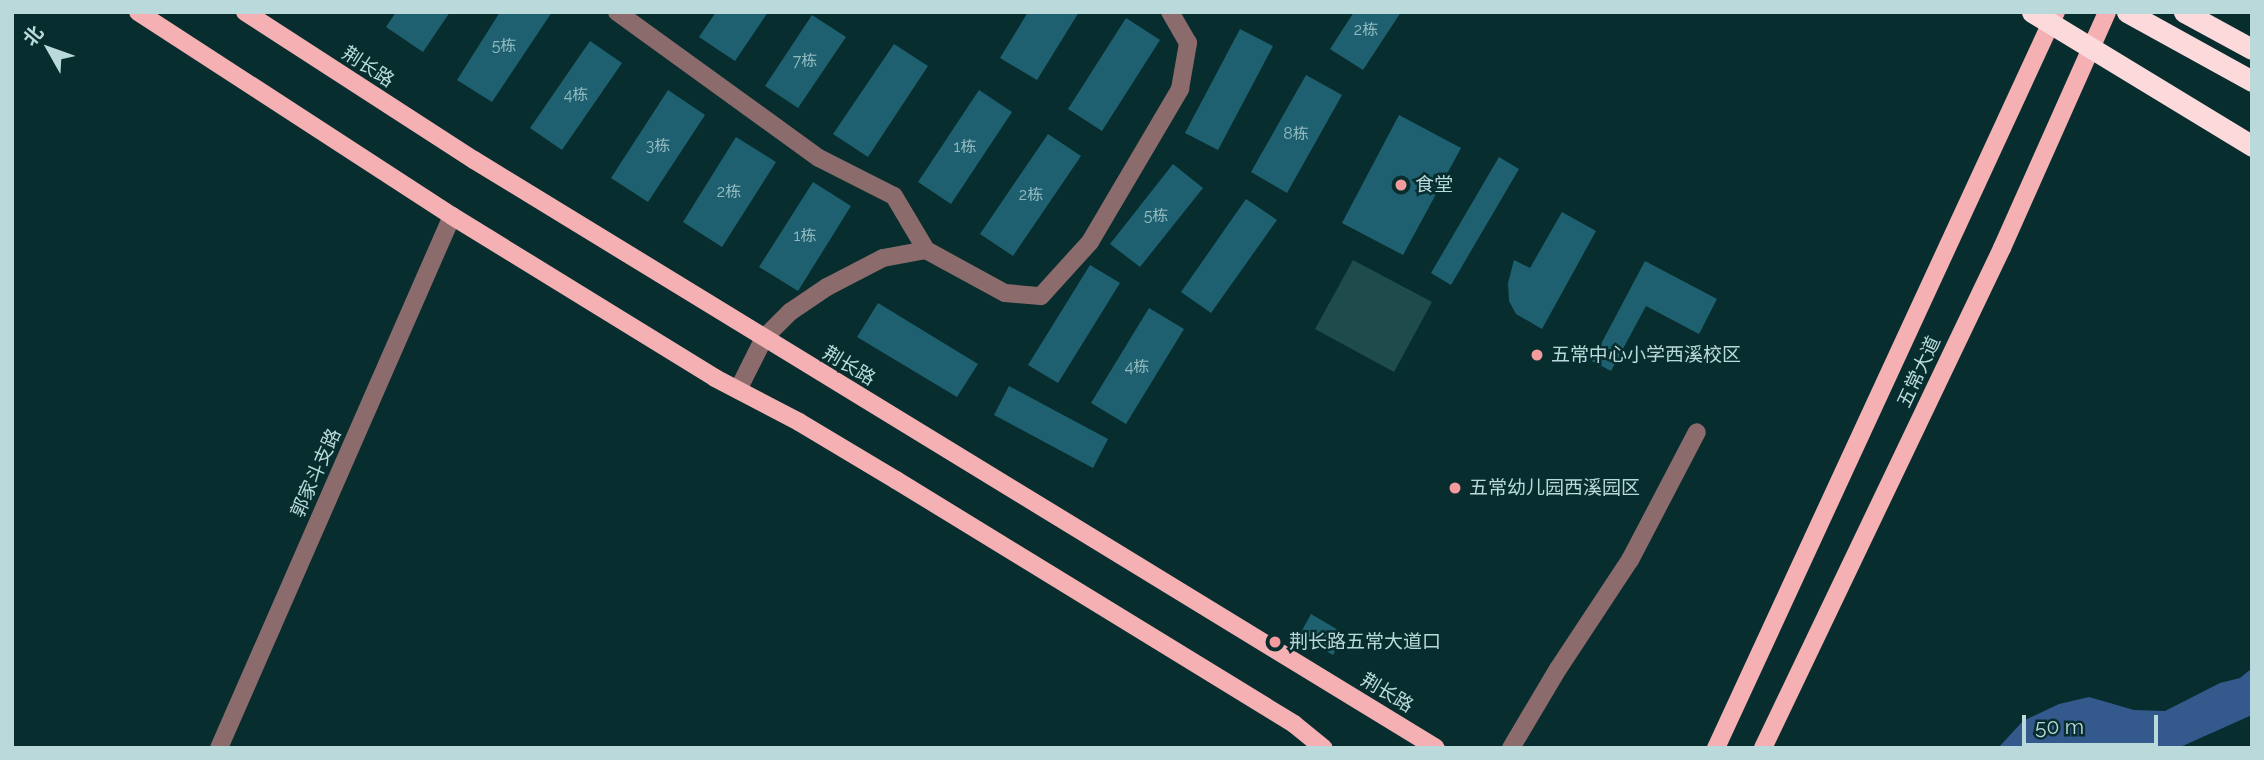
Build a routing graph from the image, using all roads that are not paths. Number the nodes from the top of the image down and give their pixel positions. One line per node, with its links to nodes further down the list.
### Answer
1 (138, 12): 13 (main road)
2 (245, 12): 15 (main road, 荆长路)
3 (617, 12): 14 (street)
4 (1170, 12): 14 (street)
5 (2032, 12): 12 (highway)
6 (2056, 12): 22 (main road, 五常大道)
7 (2107, 12): 23 (main road, 五常大道)
8 (2127, 12): 11 (highway)
9 (2185, 12): 10 (highway)
10 (2252, 49)
11 (2252, 81)
12 (2252, 146)
13 (452, 216): 16 (main road); 18 (street, 郭家斗支路)
14 (926, 250): 15 (street)
15 (764, 338): 16 (street); 20 (main road, 荆长路)
16 (738, 390): 19 (main road)
17 (1697, 432): 21 (street)
18 (219, 748)
19 (1324, 748)
20 (1436, 748)
21 (1511, 748)
22 (1716, 748)
23 (1763, 748)

